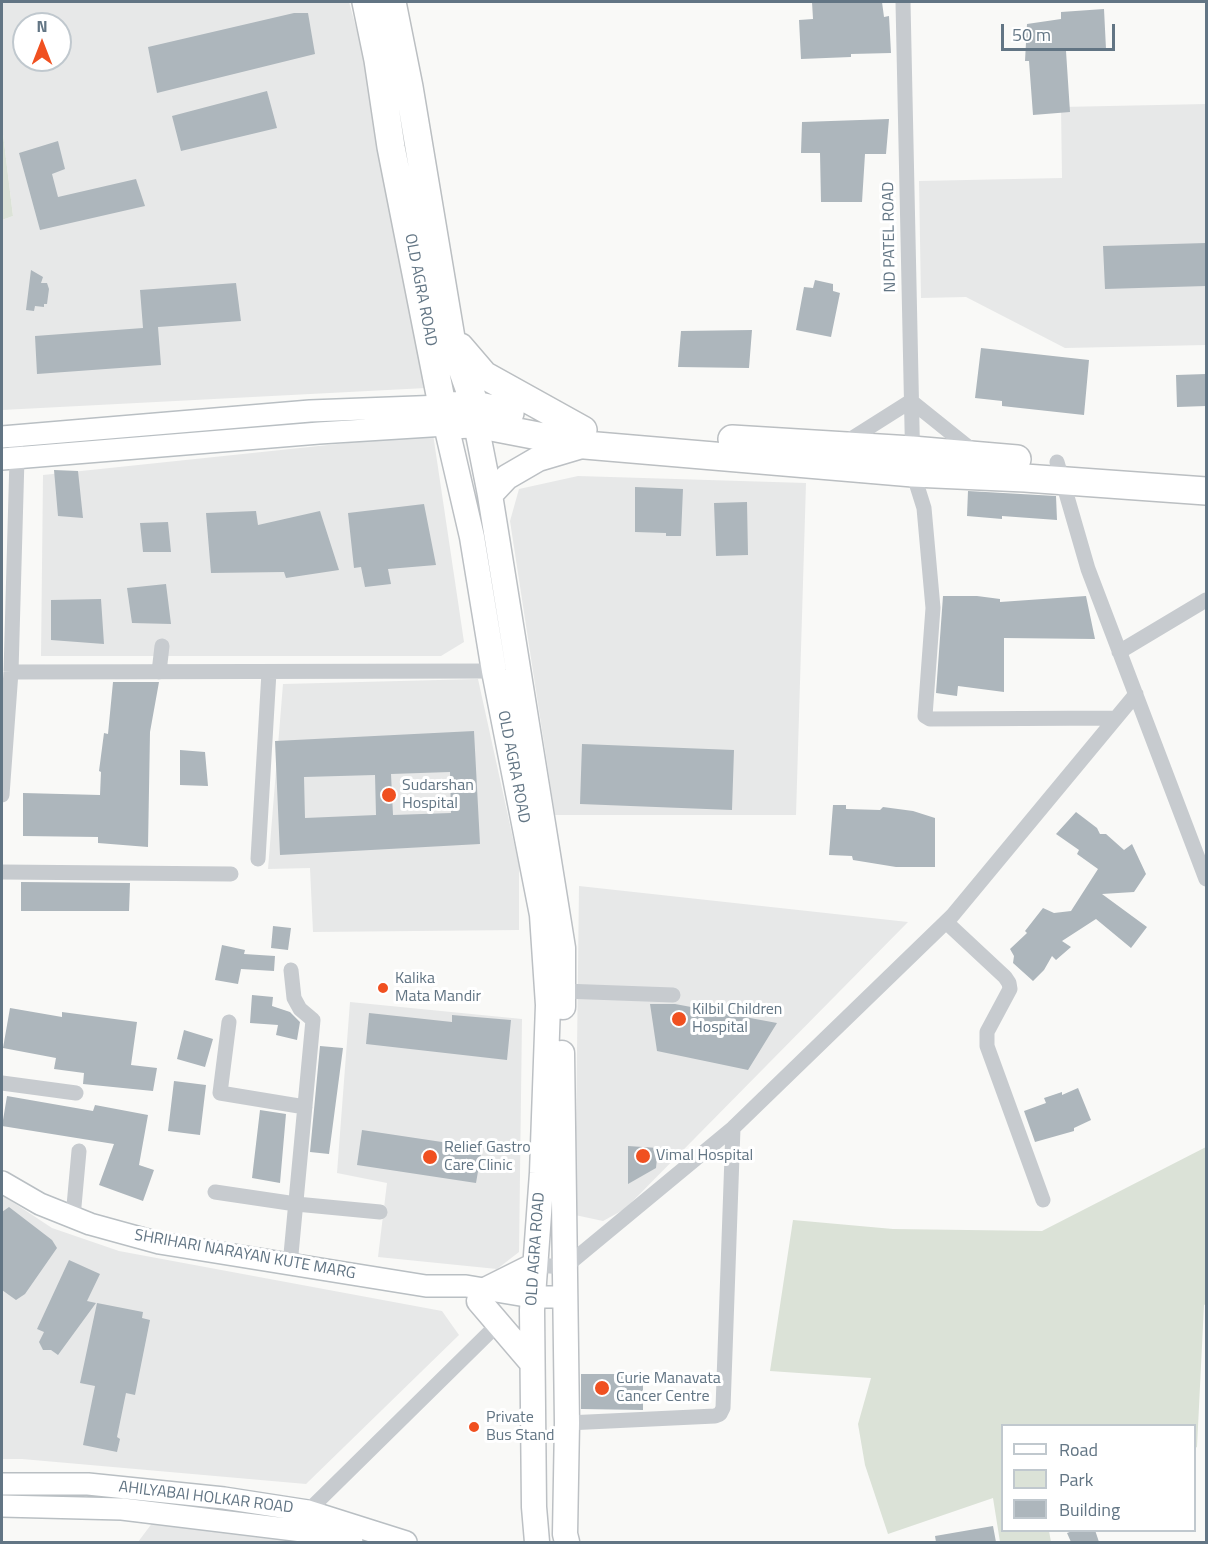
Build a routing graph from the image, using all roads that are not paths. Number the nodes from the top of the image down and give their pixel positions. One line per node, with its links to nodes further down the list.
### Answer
1 (366, 2): 7 (highway, OLD AGRA ROAD)
2 (392, 2): 4 (highway, OLD AGRA ROAD)
3 (903, 2): 5 (street, ND PATEL ROAD)
4 (451, 338): 6 (highway, OLD AGRA ROAD); 9 (highway)
5 (911, 401): 10 (street); 11 (street); 13 (street, ND PATEL ROAD)
6 (475, 414): 7 (highway); 9 (highway); 17 (main road, OLD AGRA ROAD)
7 (444, 416): 8 (main road); 12 (main road); 22 (main road, OLD AGRA ROAD)
8 (8, 437): 12 (street)
9 (584, 437): 10 (highway); 13 (highway); 17 (main road)
10 (841, 445): 13 (highway)
11 (981, 457): 13 (highway); 14 (highway)
12 (9, 458): 23 (street)
13 (912, 462): 14 (highway); 28 (street, ND PATEL ROAD)
14 (1060, 472): 15 (highway); 16 (highway); 20 (street)
15 (1206, 475)
16 (1206, 491)
17 (490, 495): 36 (main road, OLD AGRA ROAD)
18 (1206, 600): 20 (street)
19 (162, 646): 24 (street)
20 (1119, 652): 27 (street)
21 (200, 661): 25 (street)
22 (494, 671): 26 (street); 51 (main road, OLD AGRA ROAD)
23 (11, 672): 24 (street); 29 (street)
24 (159, 672): 25 (street)
25 (184, 672): 26 (street)
26 (269, 672): 30 (street)
27 (1136, 694): 28 (street); 33 (street)
28 (1116, 718): 34 (street)
29 (2, 795)
30 (258, 859)
31 (2, 872): 32 (street)
32 (231, 874)
33 (1206, 879)
34 (946, 922): 42 (street); 46 (street)
35 (291, 970): 41 (street)
36 (563, 990): 37 (street); 52 (main road, OLD AGRA ROAD)
37 (673, 995)
38 (229, 1022): 41 (street)
39 (2, 1083): 40 (street)
40 (76, 1093)
41 (305, 1107): 47 (street)
42 (733, 1128): 52 (street); 58 (street)
43 (79, 1151): 49 (street)
44 (2, 1182): 49 (main road, SHRIHARI NARAYAN KUTE MARG)
45 (215, 1192): 47 (street)
46 (1043, 1200)
47 (296, 1204): 48 (street); 50 (street)
48 (380, 1212)
49 (73, 1217): 50 (main road, SHRIHARI NARAYAN KUTE MARG)
50 (290, 1265): 53 (main road, SHRIHARI NARAYAN KUTE MARG)
51 (535, 1265): 52 (street); 53 (main road); 54 (main road, OLD AGRA ROAD)
52 (565, 1267): 55 (main road, OLD AGRA ROAD)
53 (483, 1295): 54 (main road, SHRIHARI NARAYAN KUTE MARG); 56 (main road)
54 (532, 1304): 55 (main road, SHRIHARI NARAYAN KUTE MARG); 57 (main road, OLD AGRA ROAD)
55 (565, 1305): 58 (main road, OLD AGRA ROAD)
56 (498, 1324): 57 (main road); 61 (street)
57 (532, 1363): 65 (main road, OLD AGRA ROAD)
58 (567, 1423): 62 (main road, OLD AGRA ROAD)
59 (2, 1484): 61 (main road, AHILYABAI HOLKAR ROAD)
60 (2, 1506): 63 (main road, AHILYABAI HOLKAR ROAD)
61 (308, 1511): 64 (main road, AHILYABAI HOLKAR ROAD)
62 (566, 1538)
63 (352, 1542)
64 (406, 1542)
65 (537, 1542)

